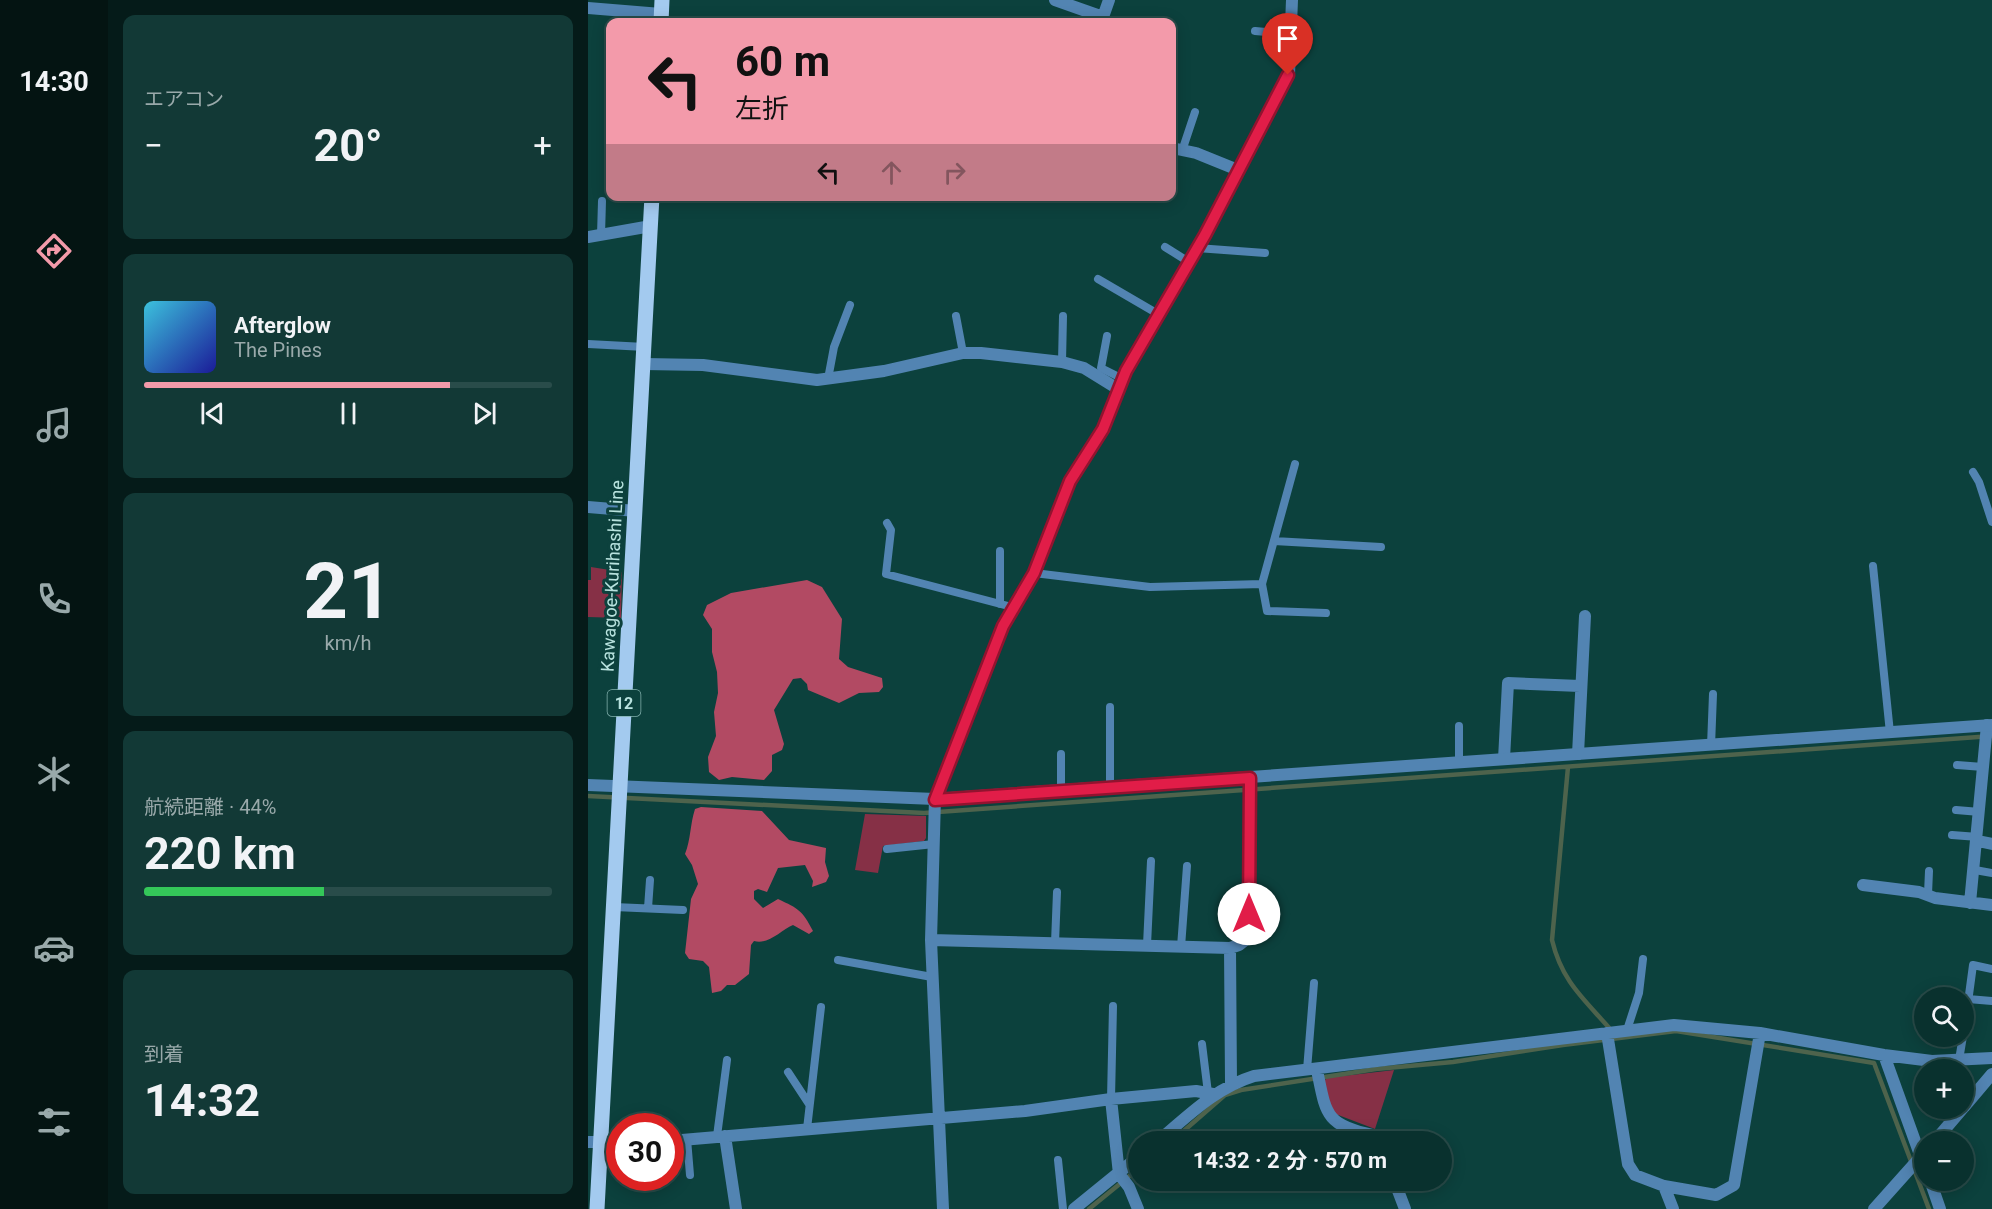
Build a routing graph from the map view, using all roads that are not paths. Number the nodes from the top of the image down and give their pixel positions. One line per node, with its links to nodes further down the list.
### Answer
1 (1054, 0): 2 (street)
2 (1109, 0)
3 (1292, 0): 7 (street)
4 (588, 8): 5 (street)
5 (661, 12)
6 (1255, 32): 7 (lane)
7 (1290, 34): 10 (street)
8 (1195, 112): 9 (lane)
9 (1177, 149): 10 (street)
10 (1238, 170): 17 (street)
11 (602, 201): 14 (lane)
12 (652, 201): 13 (main road, Kawagoe-Kurihashi Line / 12)
13 (651, 226): 14 (street); 27 (main road, Kawagoe-Kurihashi Line / 12)
14 (601, 235): 15 (street)
15 (588, 237)
16 (1165, 247): 19 (lane)
17 (1197, 249): 18 (lane); 19 (street)
18 (1265, 253)
19 (1189, 262): 22 (street)
20 (1098, 279): 22 (lane)
21 (850, 306): 31 (lane)
22 (1158, 314): 32 (street)
23 (956, 316): 28 (lane)
24 (1063, 316): 29 (lane)
25 (1107, 336): 32 (lane)
26 (588, 344): 27 (lane)
27 (645, 347): 30 (main road, Kawagoe-Kurihashi Line / 12)
28 (963, 353): 29 (street); 31 (street)
29 (1062, 362): 32 (street)
30 (644, 364): 31 (street); 36 (main road, Kawagoe-Kurihashi Line / 12)
31 (828, 379)
32 (1120, 384): 43 (street)
33 (1295, 464): 39 (lane)
34 (1973, 472): 37 (lane)
35 (588, 507): 36 (street)
36 (636, 511): 64 (main road, Kawagoe-Kurihashi Line / 12)
37 (1992, 522)
38 (887, 523): 45 (lane)
39 (1274, 541): 40 (lane); 44 (lane)
40 (1381, 548)
41 (1000, 551): 45 (lane)
42 (1873, 566): 54 (lane)
43 (1034, 573): 44 (lane); 46 (street)
44 (1262, 584): 47 (lane)
45 (1000, 603): 46 (lane)
46 (1012, 607): 67 (street)
47 (1326, 614)
48 (1586, 616): 49 (street)
49 (1580, 686): 57 (street); 58 (street)
50 (1713, 694): 55 (lane)
51 (1110, 707): 65 (lane)
52 (1989, 725): 54 (street); 61 (street)
53 (1458, 726): 59 (lane)
54 (1890, 733): 55 (street)
55 (1711, 746): 57 (street)
56 (1061, 754): 66 (lane)
57 (1578, 754): 58 (street)
58 (1504, 759): 59 (street)
59 (1459, 763): 62 (street)
60 (1957, 765): 61 (lane)
61 (1983, 767): 69 (street)
62 (1250, 778): 65 (street); 93 (street)
63 (588, 785): 64 (street)
64 (619, 787): 67 (street); 86 (main road, Kawagoe-Kurihashi Line / 12)
65 (1110, 788): 66 (street)
66 (1061, 792): 67 (street)
67 (935, 800): 72 (street)
68 (1956, 810): 69 (lane)
69 (1980, 812): 71 (street)
70 (1952, 835): 71 (lane)
71 (1978, 839): 73 (street); 77 (street)
72 (934, 844): 74 (lane); 89 (street)
73 (1992, 844)
74 (887, 849)
75 (1151, 861): 91 (lane)
76 (1187, 866): 92 (lane)
77 (1975, 870): 79 (lane); 84 (street)
78 (1929, 872): 83 (lane)
79 (1992, 873)
80 (650, 880): 87 (lane)
81 (1863, 885): 83 (street)
82 (1058, 892): 90 (lane)
83 (1928, 894): 84 (street)
84 (1970, 903): 85 (street)
85 (1992, 905)
86 (614, 907): 87 (lane); 131 (main road, Kawagoe-Kurihashi Line / 12)
87 (648, 908): 88 (lane)
88 (683, 910)
89 (931, 940): 90 (street); 97 (street)
90 (1055, 943): 91 (street)
91 (1147, 945): 92 (street)
92 (1181, 947): 93 (street)
93 (1230, 948): 116 (street)
94 (1643, 959): 104 (lane)
95 (838, 960): 97 (lane)
96 (1992, 969): 99 (lane)
97 (932, 977): 121 (street)
98 (1314, 984): 113 (lane)
99 (1970, 987)
100 (1974, 1000): 101 (lane)
101 (1992, 1001)
102 (1113, 1006): 119 (lane)
103 (821, 1007): 120 (lane)
104 (1626, 1030): 105 (street); 106 (street)
105 (1607, 1033): 113 (street); 137 (street)
106 (1760, 1033): 108 (street); 137 (street)
107 (1202, 1044): 117 (lane)
108 (1884, 1055): 110 (street); 127 (street)
109 (1992, 1058): 111 (street)
110 (1916, 1059)
111 (1974, 1059)
112 (727, 1060): 128 (lane)
113 (1312, 1070): 116 (street); 125 (street)
114 (788, 1072): 120 (lane)
115 (1992, 1074): 118 (street)
116 (1231, 1083): 117 (street)
117 (1210, 1094): 119 (street); 124 (street)
118 (1974, 1095)
119 (1111, 1099): 121 (street); 135 (street)
120 (809, 1104): 123 (lane)
121 (941, 1118): 123 (street); 142 (street)
122 (1954, 1119): 126 (street)
123 (807, 1129): 128 (street)
124 (1169, 1131)
125 (1356, 1131)
126 (1943, 1131)
127 (1914, 1134)
128 (721, 1136): 130 (street); 141 (street)
129 (684, 1139): 130 (street)
130 (687, 1139): 136 (lane)
131 (594, 1142): 140 (main road, Kawagoe-Kurihashi Line / 12)
132 (1058, 1160): 143 (lane)
133 (1128, 1166): 135 (street)
134 (1914, 1167): 148 (street)
135 (1119, 1174): 144 (street); 145 (street)
136 (690, 1175)
137 (1664, 1186): 147 (street)
138 (1398, 1191): 146 (street)
139 (1934, 1191): 149 (street)
140 (597, 1209)
141 (736, 1209)
142 (943, 1209)
143 (1064, 1209)
144 (1074, 1209)
145 (1138, 1209)
146 (1405, 1209)
147 (1673, 1209)
148 (1874, 1209)
149 (1940, 1209)

